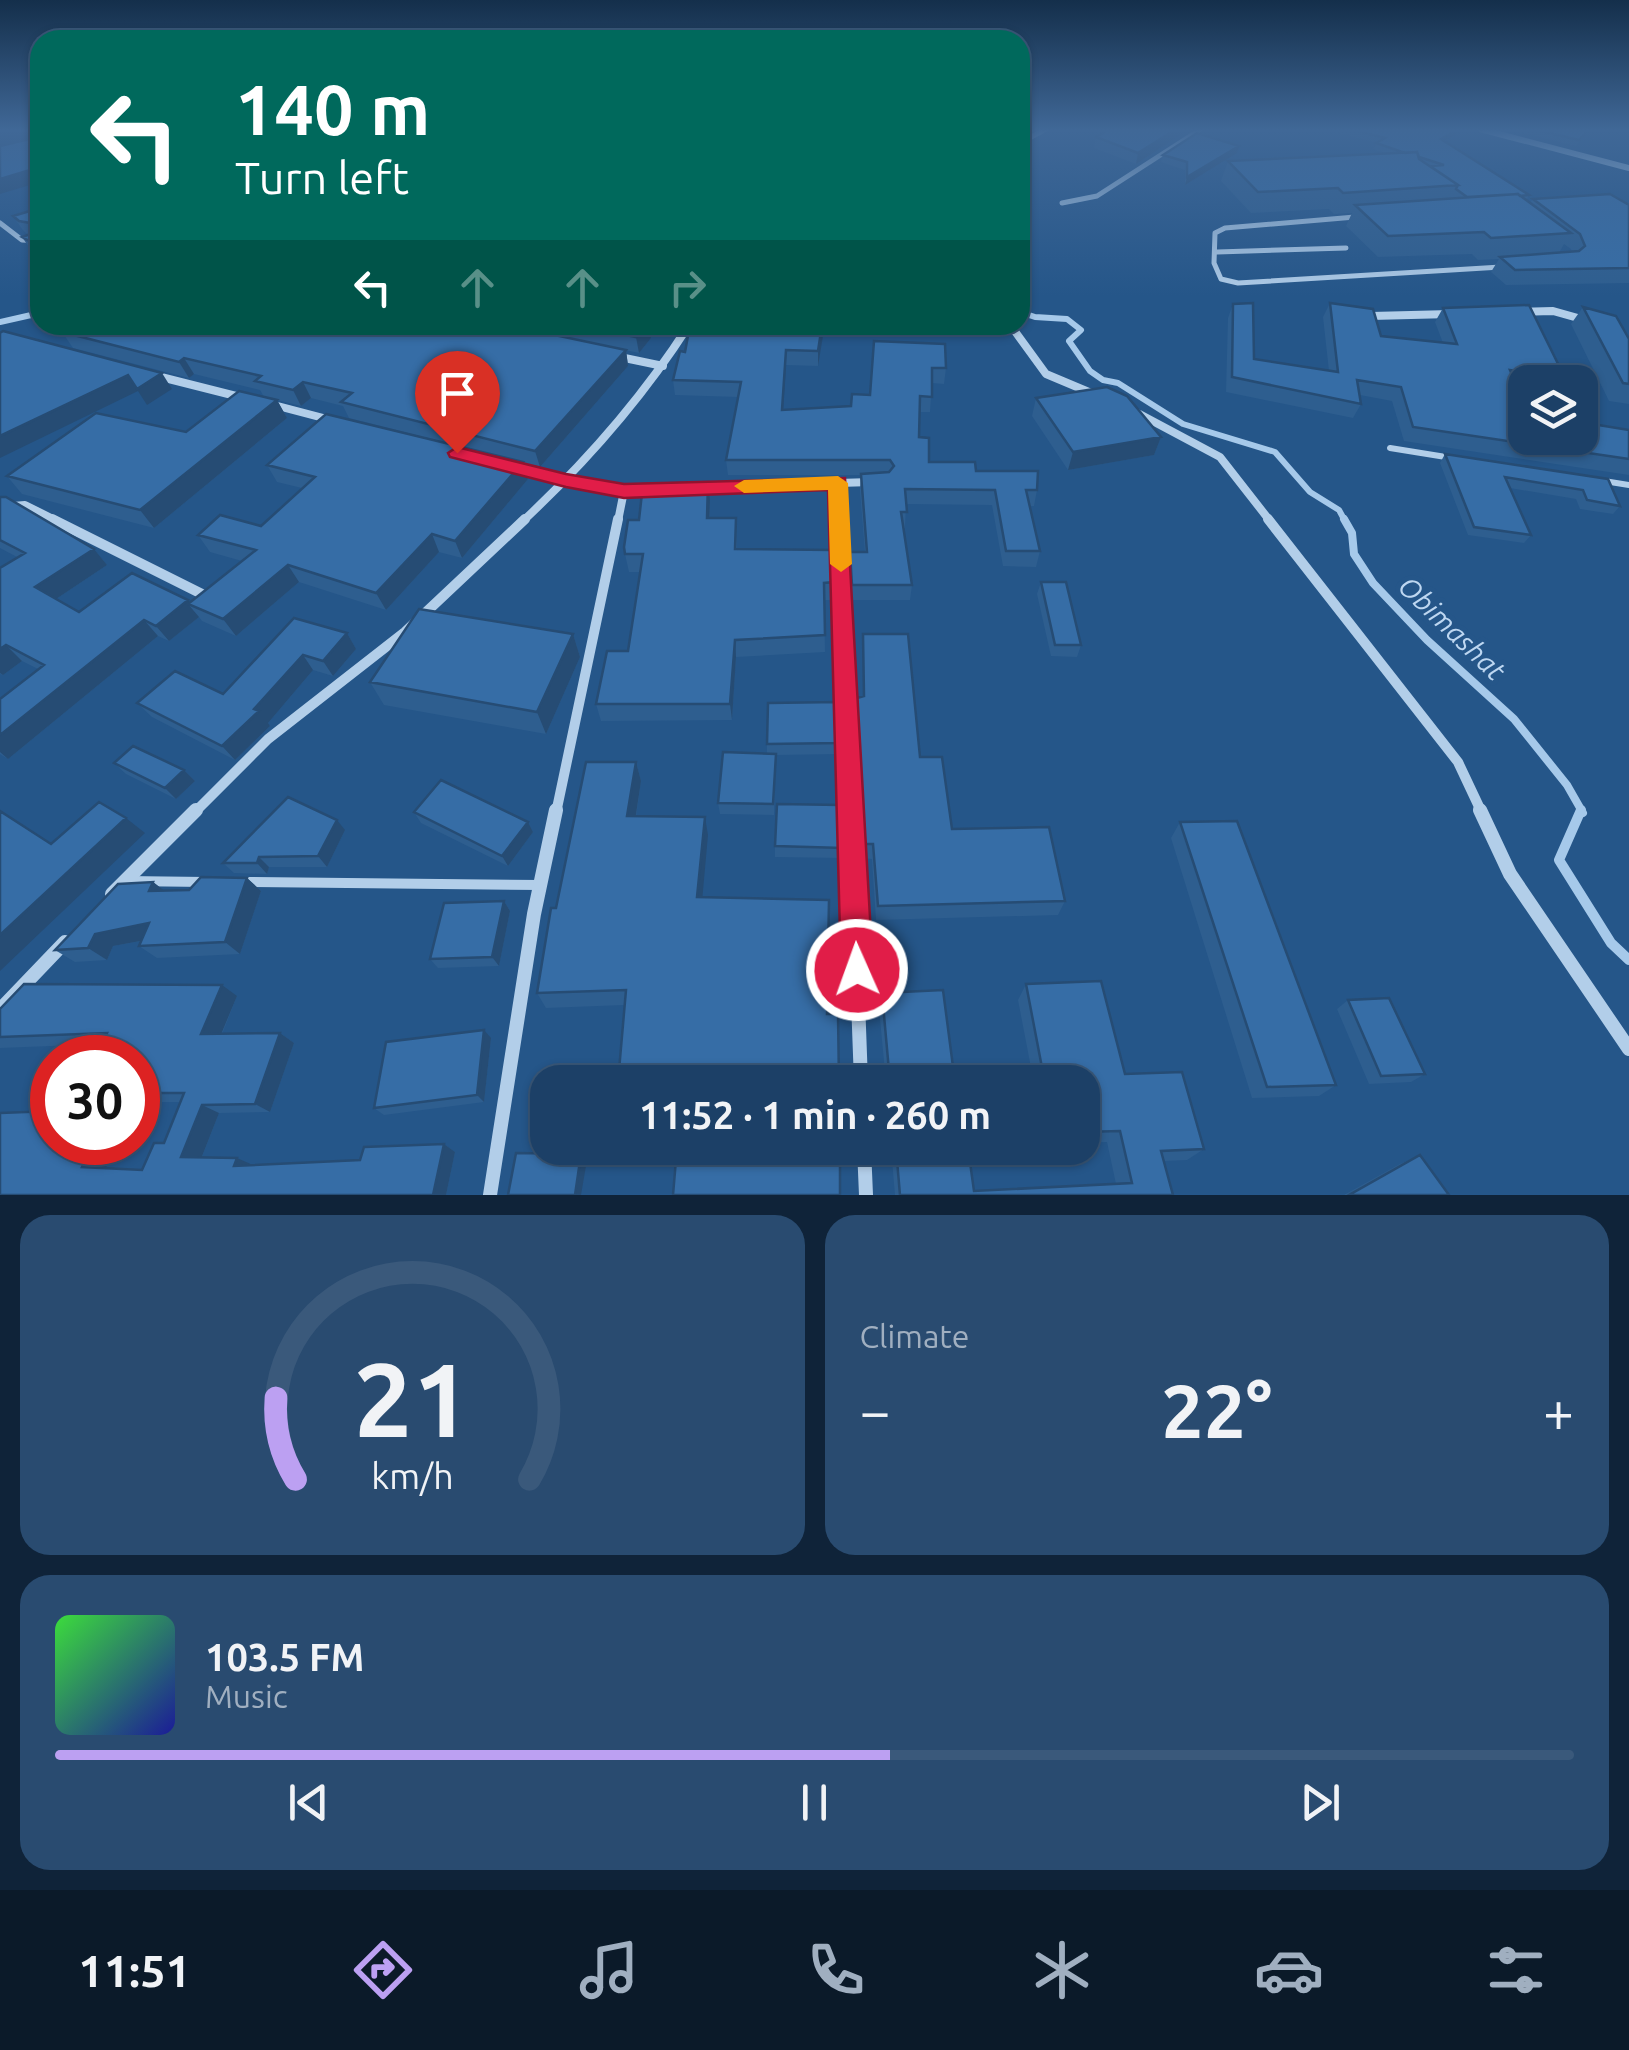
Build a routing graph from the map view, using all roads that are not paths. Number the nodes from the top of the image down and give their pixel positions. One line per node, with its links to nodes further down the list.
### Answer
1 (1114, 185): 2 (lane)
2 (1062, 203)
3 (1360, 217): 7 (lane)
4 (0, 223): 5 (lane)
5 (30, 240)
6 (1346, 248): 7 (lane)
7 (1218, 252): 8 (lane)
8 (1505, 267)
9 (1498, 312): 12 (street)
10 (1462, 313): 11 (street)
11 (1371, 316)
12 (1598, 324)
13 (683, 335): 16 (street)
14 (1017, 335): 18 (street)
15 (606, 354): 16 (street)
16 (663, 366): 25 (street)
17 (144, 373): 20 (street)
18 (1108, 400)
19 (1122, 406): 39 (street)
20 (335, 421)
21 (1390, 448): 22 (lane)
22 (1464, 460)
23 (508, 466): 25 (street)
24 (1592, 480): 28 (lane)
25 (566, 481): 31 (street); 34 (street)
26 (886, 481): 27 (street)
27 (838, 483): 29 (street); 40 (street)
28 (1629, 485)
29 (682, 489)
30 (663, 490): 31 (street)
31 (624, 491): 35 (street)
32 (0, 506): 33 (street)
33 (206, 596)
34 (124, 881): 35 (lane); 36 (street)
35 (540, 885): 42 (street)
36 (97, 910)
37 (69, 938): 38 (street)
38 (0, 1010)
39 (1629, 1049)
40 (860, 1065)
41 (865, 1165): 43 (street)
42 (490, 1195)
43 (866, 1195)

